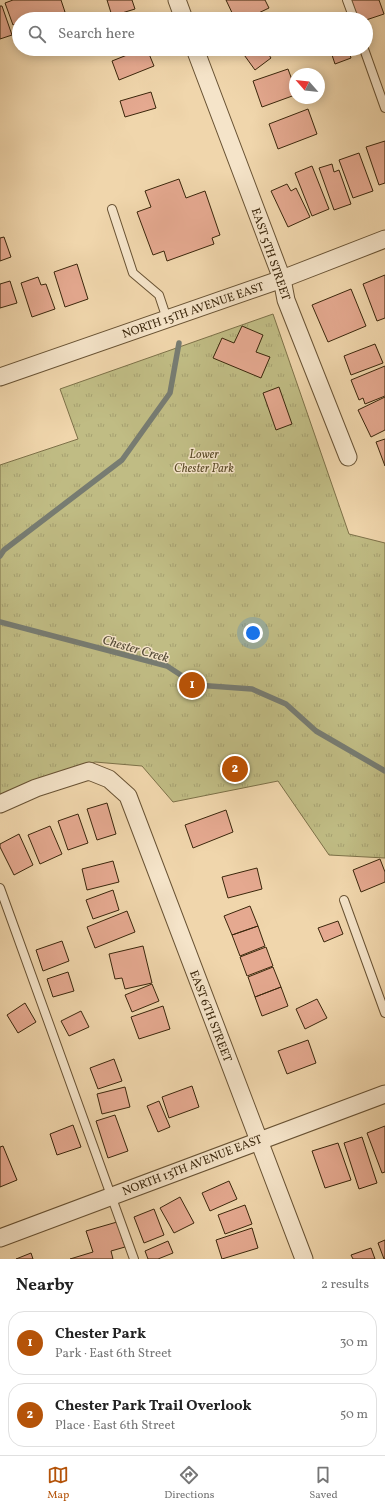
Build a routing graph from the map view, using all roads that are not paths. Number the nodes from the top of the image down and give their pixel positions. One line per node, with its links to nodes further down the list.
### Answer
1 (177, 0): 3 (street)
2 (347, 0): 4 (lane)
3 (181, 12)
4 (351, 12)
5 (198, 56): 10 (street, EAST 5TH STREET)
6 (366, 56): 7 (lane)
7 (385, 108)
8 (112, 209): 11 (lane)
9 (385, 239): 10 (street, NORTH 15TH AVENUE EAST)
10 (282, 279): 11 (street, NORTH 15TH AVENUE EAST); 13 (street, EAST 5TH STREET)
11 (167, 319): 12 (street, NORTH 15TH AVENUE EAST)
12 (0, 377)
13 (348, 457)
14 (0, 804): 19 (street, EAST 6TH STREET)
15 (0, 888): 20 (lane)
16 (344, 900): 17 (lane)
17 (385, 1013)
18 (385, 1094): 19 (street, NORTH 13TH AVENUE EAST)
19 (258, 1140): 20 (street, NORTH 13TH AVENUE EAST); 23 (street, EAST 6TH STREET)
20 (112, 1196): 21 (street, NORTH 13TH AVENUE EAST); 22 (lane)
21 (0, 1238)
22 (134, 1259)
23 (304, 1259)

